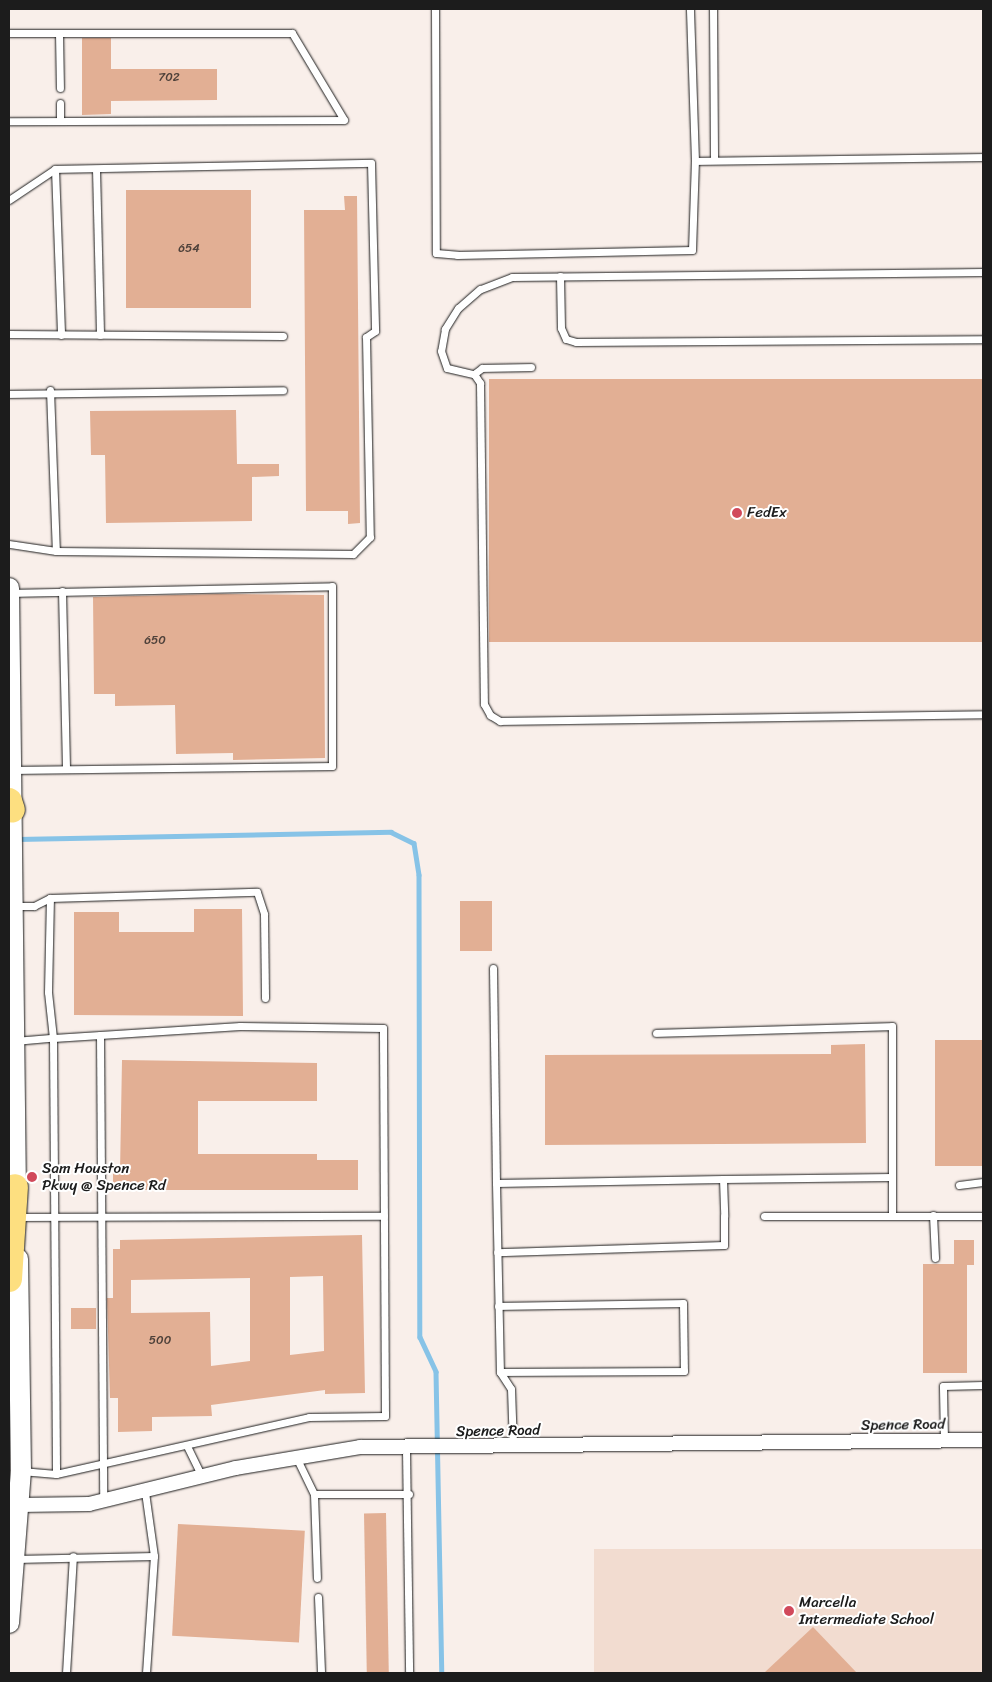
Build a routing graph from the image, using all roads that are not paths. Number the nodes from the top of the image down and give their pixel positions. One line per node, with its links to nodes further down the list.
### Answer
1 (434, 9): 12 (lane)
2 (690, 9): 12 (lane)
3 (713, 9): 11 (lane)
4 (9, 32): 5 (lane)
5 (59, 32): 6 (lane); 9 (lane)
6 (60, 88)
7 (60, 103): 9 (lane)
8 (9, 121): 9 (lane)
9 (60, 121)
10 (983, 157): 11 (lane)
11 (714, 158): 12 (lane)
12 (695, 161)
13 (96, 168): 14 (lane); 20 (lane); 29 (lane)
14 (55, 169): 15 (lane); 19 (lane)
15 (9, 200)
16 (983, 272): 17 (lane)
17 (560, 276): 22 (lane); 24 (lane)
18 (9, 334): 19 (lane)
19 (61, 335): 20 (lane)
20 (100, 335): 21 (lane)
21 (283, 336)
22 (983, 339)
23 (531, 367): 24 (lane)
24 (474, 374): 32 (lane)
25 (50, 390): 26 (lane); 27 (lane); 29 (lane)
26 (283, 390)
27 (9, 394)
28 (9, 544): 29 (lane)
29 (56, 551)
30 (9, 590): 31 (lane); 34 (main road)
31 (62, 591): 33 (lane); 33 (lane)
32 (983, 714)
33 (66, 769): 34 (lane)
34 (13, 770): 35 (main road)
35 (10, 805): 37 (main road)
36 (50, 898): 37 (lane); 39 (lane); 42 (lane)
37 (14, 906): 43 (main road)
38 (493, 968): 47 (lane)
39 (266, 998)
40 (656, 1034): 44 (lane)
41 (100, 1035): 42 (lane); 51 (lane); 57 (lane)
42 (53, 1038): 43 (lane); 56 (lane)
43 (13, 1042): 49 (main road)
44 (892, 1177): 45 (lane); 50 (lane)
45 (722, 1179): 47 (lane); 58 (lane)
46 (983, 1182): 48 (lane)
47 (496, 1183): 58 (lane)
48 (960, 1185)
49 (15, 1187): 55 (main road); 60 (highway)
50 (892, 1215): 52 (lane); 53 (lane)
51 (384, 1216): 57 (lane); 66 (lane)
52 (764, 1216)
53 (933, 1216): 54 (lane); 59 (lane)
54 (983, 1216)
55 (18, 1217): 56 (lane); 71 (main road)
56 (56, 1217): 57 (lane); 72 (lane)
57 (104, 1217): 70 (lane)
58 (497, 1252): 61 (lane)
59 (935, 1258)
60 (9, 1279)
61 (498, 1306): 62 (lane); 62 (lane)
62 (500, 1372): 67 (lane)
63 (983, 1385): 64 (lane)
64 (944, 1440): 65 (street, Spence Road); 67 (street, Spence Road)
65 (983, 1440)
66 (187, 1446): 70 (lane); 73 (lane)
67 (514, 1447): 68 (street, Spence Road)
68 (406, 1449): 69 (street, Spence Road); 76 (lane)
69 (296, 1456): 73 (street, Spence Road); 75 (lane)
70 (104, 1464): 72 (lane); 77 (lane)
71 (21, 1471): 72 (lane); 78 (main road)
72 (56, 1474)
73 (202, 1477): 74 (street, Spence Road)
74 (145, 1492): 77 (street, Spence Road); 80 (lane)
75 (314, 1494): 76 (lane); 82 (lane)
76 (409, 1494): 88 (lane)
77 (104, 1501): 78 (street, Spence Road)
78 (19, 1506): 81 (main road)
79 (74, 1556): 80 (lane); 81 (lane); 85 (lane)
80 (154, 1556): 86 (lane)
81 (14, 1559): 84 (main road)
82 (317, 1578)
83 (318, 1597): 87 (lane)
84 (9, 1622)
85 (66, 1673)
86 (146, 1673)
87 (321, 1673)
88 (409, 1673)

